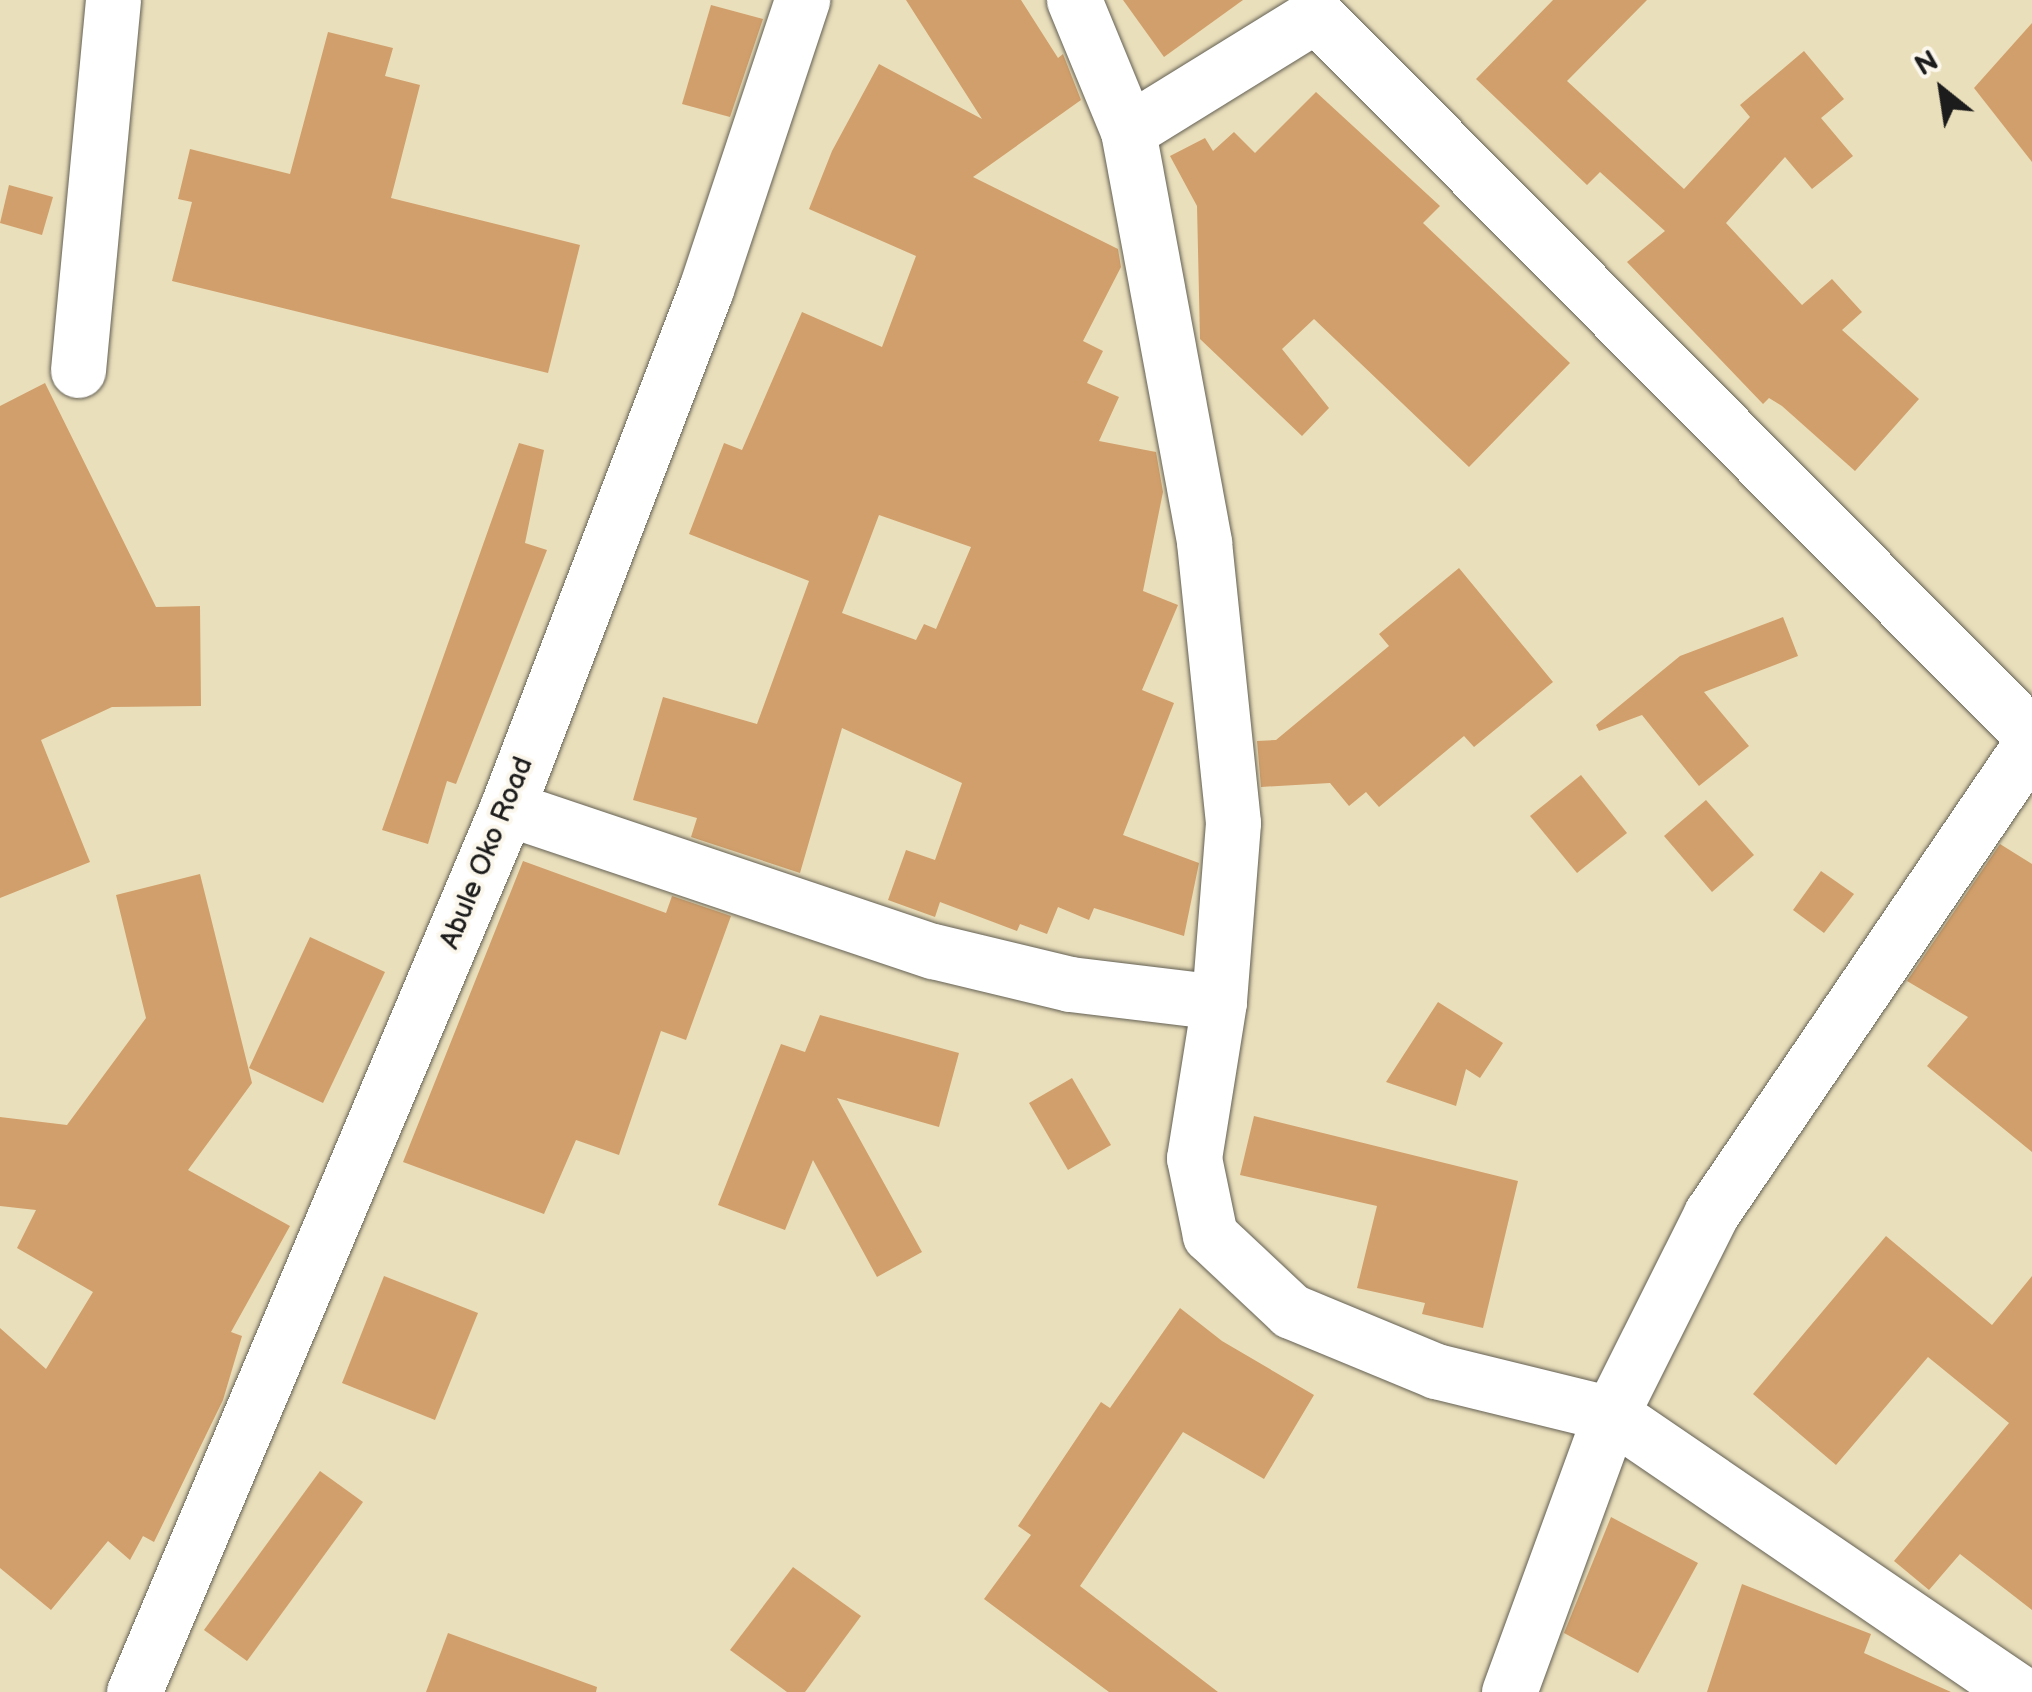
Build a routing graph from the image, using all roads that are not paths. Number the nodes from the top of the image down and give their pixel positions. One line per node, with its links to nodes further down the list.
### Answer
1 (113, 0): 5 (street)
2 (802, 0): 7 (street, Abule Oko Road)
3 (1074, 0): 4 (street)
4 (1128, 131): 6 (street); 8 (street)
5 (78, 370)
6 (2032, 739): 9 (street)
7 (507, 808): 8 (street); 10 (street, Abule Oko Road)
8 (1218, 1002): 9 (street)
9 (1611, 1414): 11 (street); 12 (street)
10 (134, 1692)
11 (1509, 1692)
12 (2018, 1692)

